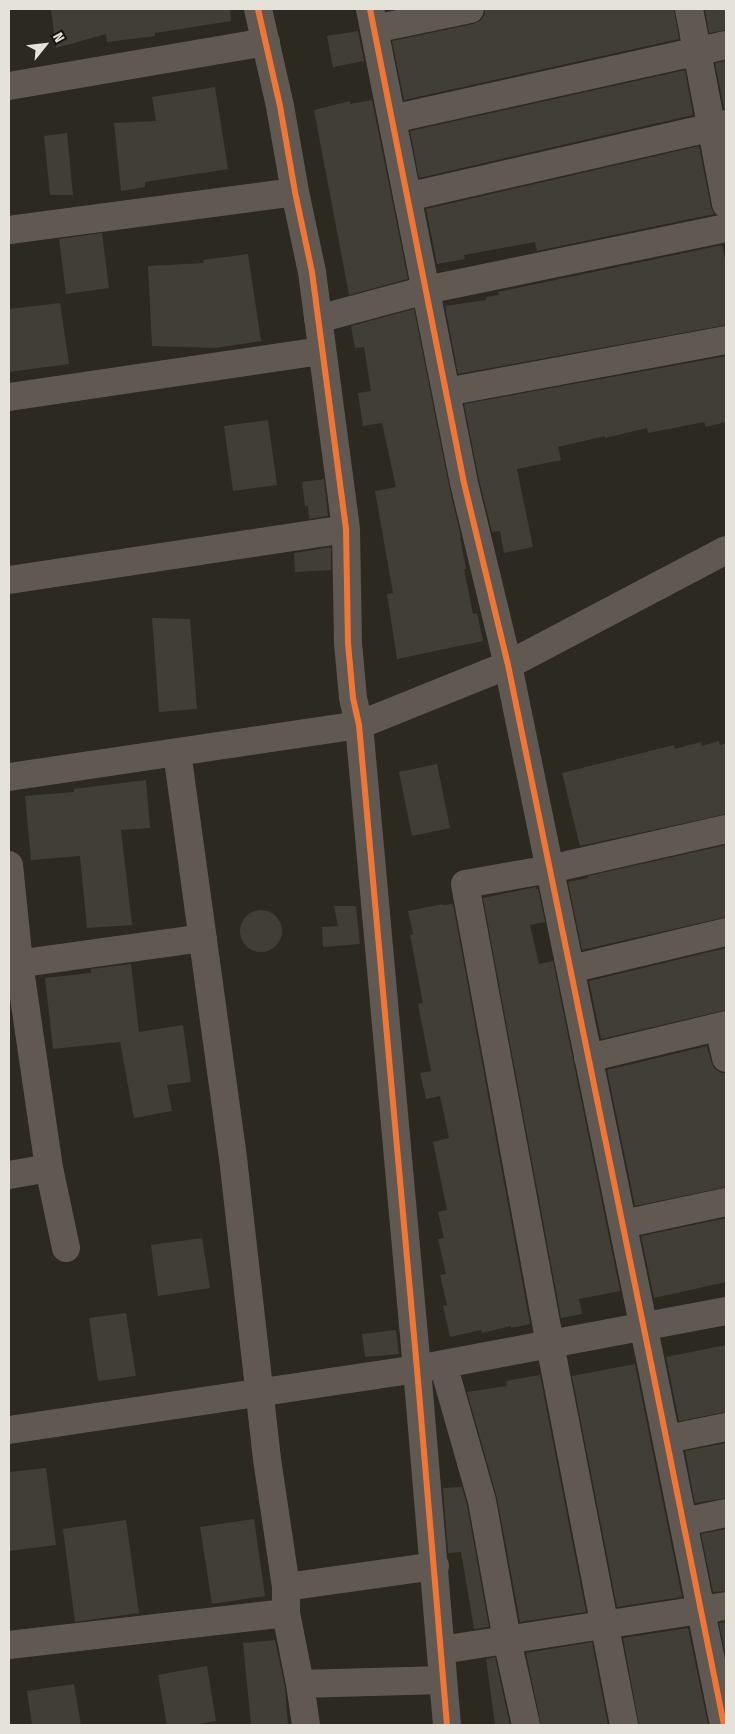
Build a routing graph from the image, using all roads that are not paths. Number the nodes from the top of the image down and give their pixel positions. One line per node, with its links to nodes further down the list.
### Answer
1 (258, 9): 5 (street)
2 (470, 9): 4 (street)
3 (689, 9): 7 (street)
4 (372, 19): 9 (street)
5 (266, 42): 8 (street); 11 (street)
6 (726, 45): 7 (street)
7 (697, 51): 9 (street); 10 (street)
8 (9, 86)
9 (392, 119): 12 (street)
10 (719, 126): 12 (street); 13 (street)
11 (295, 192): 15 (street); 17 (street)
12 (407, 197): 16 (street)
13 (726, 204)
14 (726, 228): 16 (street)
15 (9, 230)
16 (426, 290): 17 (street); 20 (street)
17 (318, 319): 19 (street)
18 (726, 340): 20 (street)
19 (321, 351): 21 (street); 22 (street)
20 (446, 392): 25 (street)
21 (9, 397)
22 (346, 529): 24 (street); 26 (street)
23 (726, 550): 25 (street)
24 (9, 580)
25 (508, 666): 26 (street); 31 (street)
26 (359, 725): 27 (street); 47 (street)
27 (177, 752): 28 (street); 33 (street)
28 (9, 777)
29 (726, 830): 31 (street)
30 (9, 865): 34 (street)
31 (550, 869): 35 (street); 46 (street)
32 (726, 932): 35 (street)
33 (202, 938): 34 (street); 48 (street)
34 (14, 964): 39 (street)
35 (570, 969): 37 (street)
36 (723, 1026): 37 (street); 38 (street)
37 (588, 1058): 42 (street)
38 (726, 1058)
39 (49, 1168): 40 (street); 43 (street)
40 (9, 1174)
41 (726, 1202): 42 (street)
42 (623, 1224): 45 (street)
43 (66, 1248)
44 (726, 1311): 45 (street)
45 (644, 1327): 46 (street); 51 (street)
46 (550, 1344): 47 (street); 57 (street)
47 (430, 1366): 48 (street); 54 (street); 58 (street)
48 (260, 1393): 50 (street); 55 (street)
49 (726, 1427): 51 (street)
50 (9, 1430)
51 (666, 1439): 53 (street)
52 (726, 1513): 53 (street)
53 (682, 1522): 56 (street)
54 (435, 1566): 55 (street); 60 (street)
55 (286, 1600): 59 (street); 62 (street)
56 (713, 1609): 57 (street); 67 (street)
57 (604, 1626): 58 (street); 66 (street)
58 (507, 1640): 60 (street); 65 (street)
59 (9, 1645)
60 (441, 1650): 61 (street)
61 (443, 1680): 62 (street); 64 (street)
62 (300, 1684): 63 (street)
63 (306, 1725)
64 (447, 1725)
65 (526, 1725)
66 (624, 1725)
67 (724, 1725)

